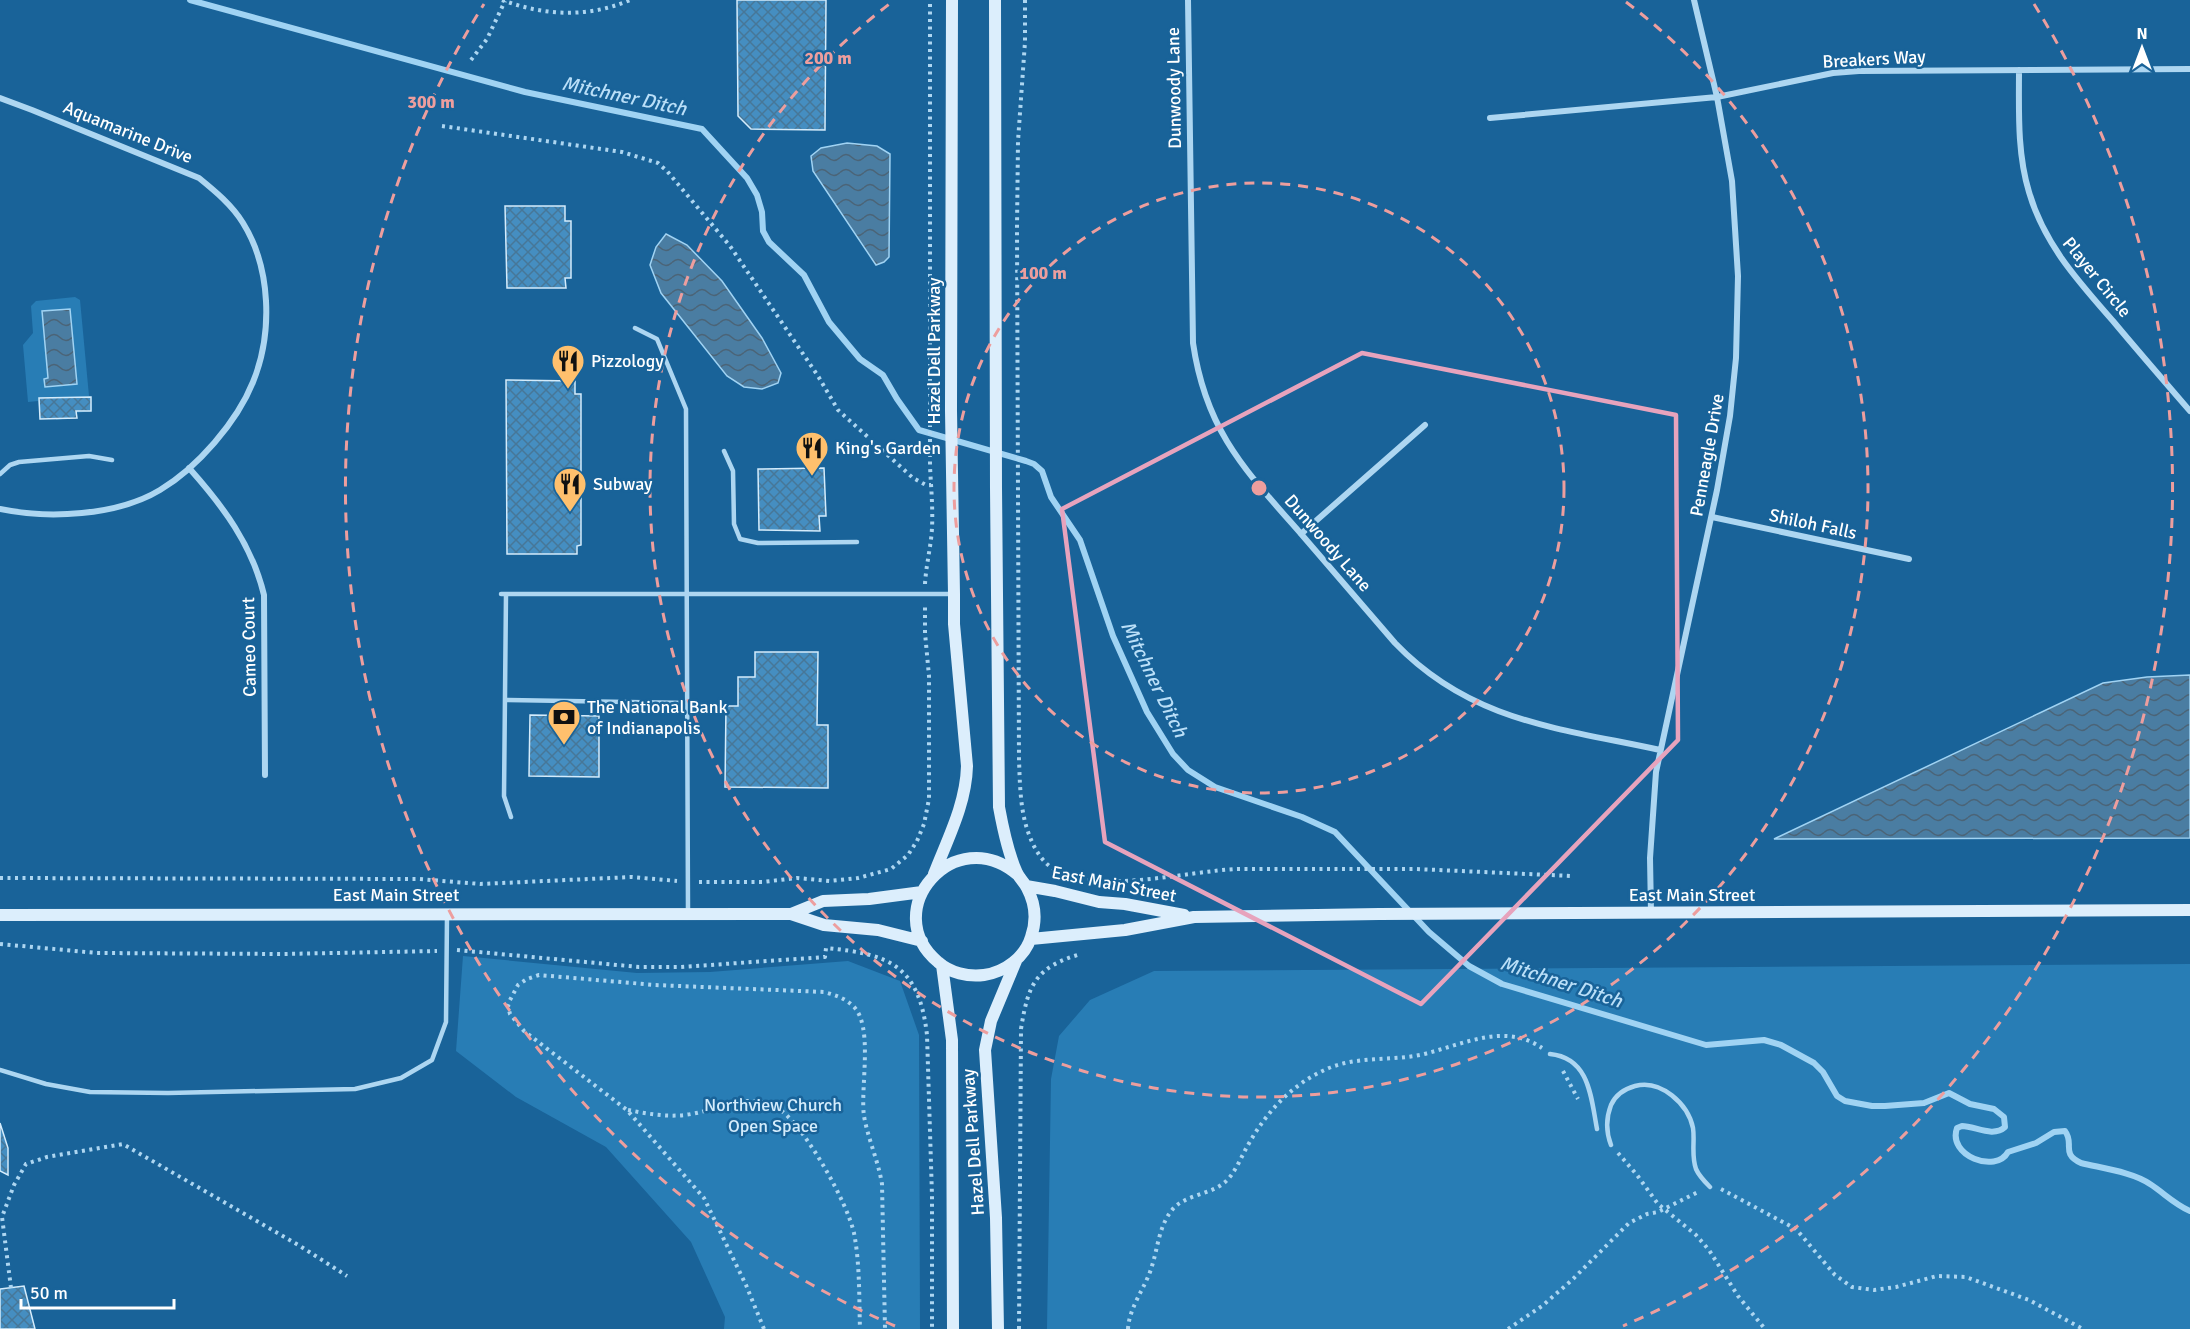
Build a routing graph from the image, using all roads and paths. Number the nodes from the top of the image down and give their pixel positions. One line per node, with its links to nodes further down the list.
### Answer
1 (630, 0): 8 (path)
2 (930, 0): 23 (path)
3 (952, 0): 30 (main road, Hazel Dell Parkway)
4 (995, 0): 39 (main road)
5 (1025, 0): 40 (path)
6 (1188, 0): 26 (street, Dunwoody Lane)
7 (1694, 0): 12 (street, Penneagle Drive)
8 (503, 1): 9 (path)
9 (471, 60)
10 (2190, 69): 11 (street, Breakers Way)
11 (2019, 70): 12 (street, Breakers Way); 17 (street, Player Circle)
12 (1717, 97): 14 (street, Breakers Way); 25 (street, Penneagle Drive)
13 (0, 98): 21 (street, Aquamarine Drive)
14 (1490, 118)
15 (442, 126): 23 (path)
16 (634, 328): 31 (lane)
17 (2190, 411)
18 (1425, 424): 26 (street)
19 (723, 451): 27 (lane)
20 (112, 460): 22 (lane)
21 (189, 468): 24 (street, Aquamarine Drive); 36 (street, Cameo Court)
22 (0, 474)
23 (931, 485): 29 (path)
24 (0, 509)
25 (1712, 517): 28 (street, Shiloh Falls); 35 (street, Penneagle Drive)
26 (1301, 534): 35 (street, Dunwoody Lane)
27 (857, 542)
28 (1909, 560)
29 (926, 573)
30 (954, 594): 31 (lane); 38 (main road, Hazel Dell Parkway)
31 (687, 595): 33 (lane); 34 (lane)
32 (926, 621): 42 (path)
33 (505, 700): 34 (lane); 37 (lane)
34 (688, 703): 42 (lane)
35 (1660, 750): 47 (street, Penneagle Drive)
36 (265, 775)
37 (511, 817)
38 (933, 875): 39 (main road); 44 (main road)
39 (1018, 875): 43 (main road)
40 (1572, 876)
41 (0, 878): 42 (path)
42 (688, 881): 48 (lane)
43 (1026, 886): 51 (main road, East Main Street); 52 (main road)
44 (922, 892): 49 (main road, East Main Street); 53 (main road)
45 (2190, 910): 47 (main road, East Main Street)
46 (447, 913): 48 (main road, East Main Street); 50 (main road, East Main Street); 59 (lane)
47 (1651, 913): 51 (main road, East Main Street)
48 (688, 914): 49 (main road, East Main Street)
49 (791, 914): 53 (main road, East Main Street)
50 (0, 915)
51 (1194, 917): 52 (main road, East Main Street)
52 (1031, 939): 56 (main road)
53 (922, 941): 57 (main road)
54 (867, 953): 73 (path)
55 (1081, 954): 76 (path)
56 (1017, 959): 57 (main road); 75 (main road, Hazel Dell Parkway)
57 (942, 965): 74 (main road, Hazel Dell Parkway)
58 (1550, 1054): 60 (path); 62 (lane); 77 (path)
59 (0, 1070)
60 (1581, 1104)
61 (627, 1110): 70 (path); 71 (path); 72 (path)
62 (1597, 1129)
63 (1611, 1145): 64 (lane); 67 (path)
64 (1710, 1187): 67 (path); 80 (path)
65 (0, 1201): 66 (path)
66 (7, 1203): 68 (path); 69 (path)
67 (1664, 1209): 78 (path); 79 (path)
68 (347, 1276)
69 (11, 1288)
70 (764, 1329)
71 (860, 1329)
72 (885, 1329)
73 (932, 1329)
74 (953, 1329)
75 (998, 1329)
76 (1019, 1329)
77 (1128, 1329)
78 (1509, 1329)
79 (1765, 1329)
80 (2083, 1329)

